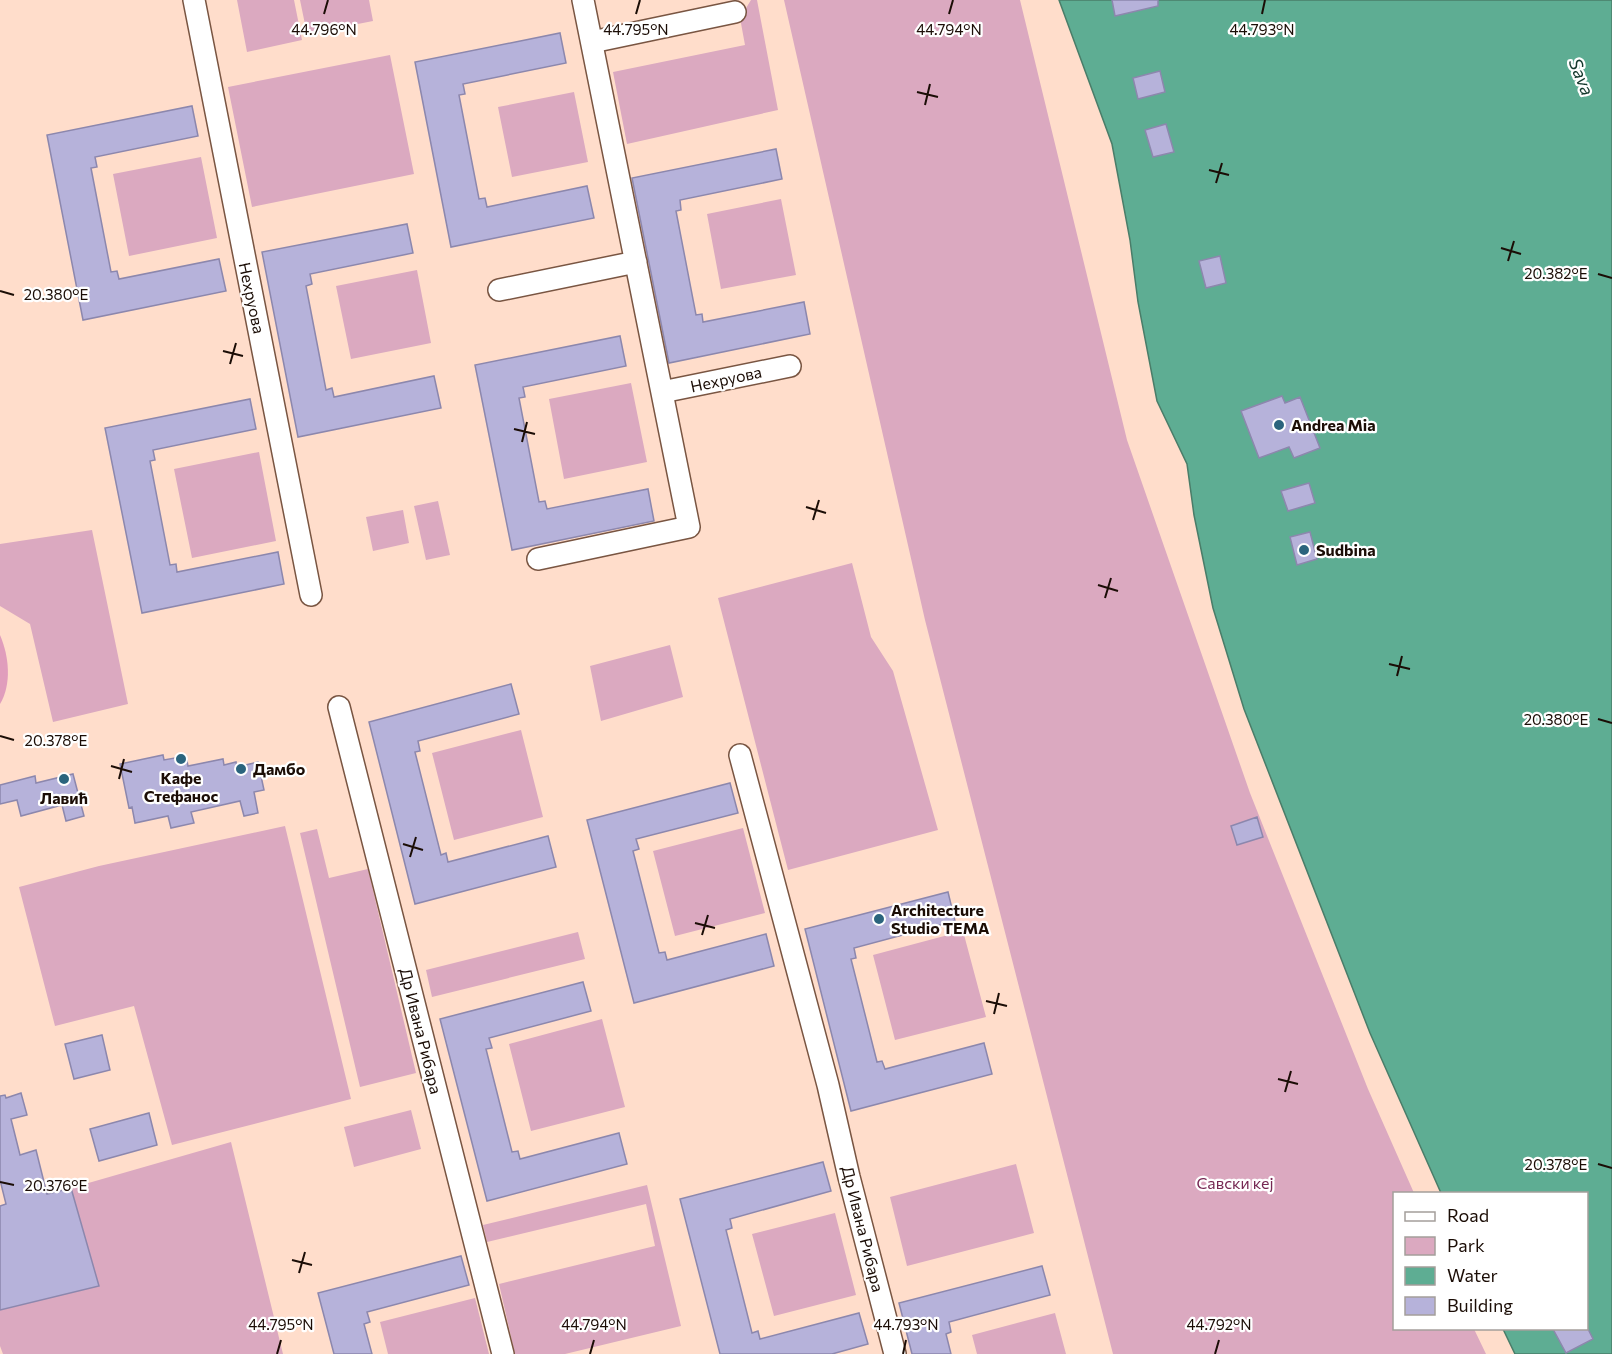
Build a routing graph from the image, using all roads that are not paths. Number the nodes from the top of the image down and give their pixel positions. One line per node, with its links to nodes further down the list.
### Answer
1 (194, 0): 10 (street, Нехруова)
2 (583, 0): 4 (street)
3 (735, 12): 4 (street)
4 (592, 42): 5 (street)
5 (636, 262): 6 (street); 8 (street)
6 (499, 290)
7 (790, 366): 8 (street, Нехруова)
8 (662, 392): 9 (street)
9 (538, 559)
10 (311, 595)
11 (339, 707): 13 (street, Др Ивана Рибара)
12 (741, 755): 14 (street, Др Ивана Рибара)
13 (503, 1354)
14 (895, 1354)

